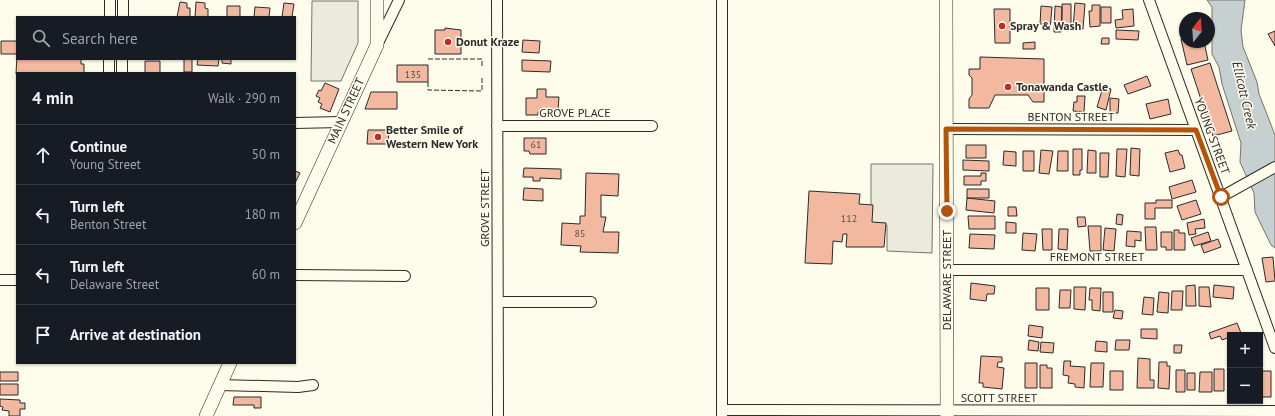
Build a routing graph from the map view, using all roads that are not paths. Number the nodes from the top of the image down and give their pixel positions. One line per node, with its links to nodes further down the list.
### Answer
1 (110, 0): 9 (street)
2 (123, 0): 10 (street)
3 (377, 0): 11 (main road)
4 (399, 0): 11 (street, MAIN STREET)
5 (497, 0): 18 (street, GROVE STREET)
6 (722, 0): 38 (street)
7 (946, 0): 20 (main road, DELAWARE STREET)
8 (1150, 0): 21 (street, YOUNG STREET)
9 (110, 16)
10 (123, 16)
11 (377, 45): 16 (main road, MAIN STREET)
12 (109, 60): 14 (street)
13 (122, 60): 15 (street)
14 (109, 72)
15 (122, 72)
16 (341, 122): 17 (street); 24 (main road, MAIN STREET)
17 (296, 123)
18 (497, 126): 19 (street, GROVE PLACE); 31 (street, GROVE STREET)
19 (652, 126)
20 (946, 129): 21 (street, BENTON STREET); 25 (main road, DELAWARE STREET)
21 (1196, 130): 23 (street, YOUNG STREET)
22 (1275, 167): 23 (street)
23 (1221, 197): 26 (street, YOUNG STREET)
24 (296, 221)
25 (947, 270): 26 (street, FREMONT STREET); 39 (main road, DELAWARE STREET)
26 (1247, 270): 33 (street, YOUNG STREET)
27 (296, 275): 28 (street)
28 (405, 276)
29 (0, 280): 30 (street)
30 (16, 280)
31 (498, 302): 32 (street); 41 (street, GROVE STREET)
32 (591, 302)
33 (1275, 348)
34 (230, 364): 35 (main road)
35 (220, 384): 36 (street); 40 (main road)
36 (313, 384)
37 (1275, 411): 39 (street, SCOTT STREET)
38 (722, 413): 39 (street, SCOTT STREET)
39 (947, 413)
40 (206, 416)
41 (498, 416)

